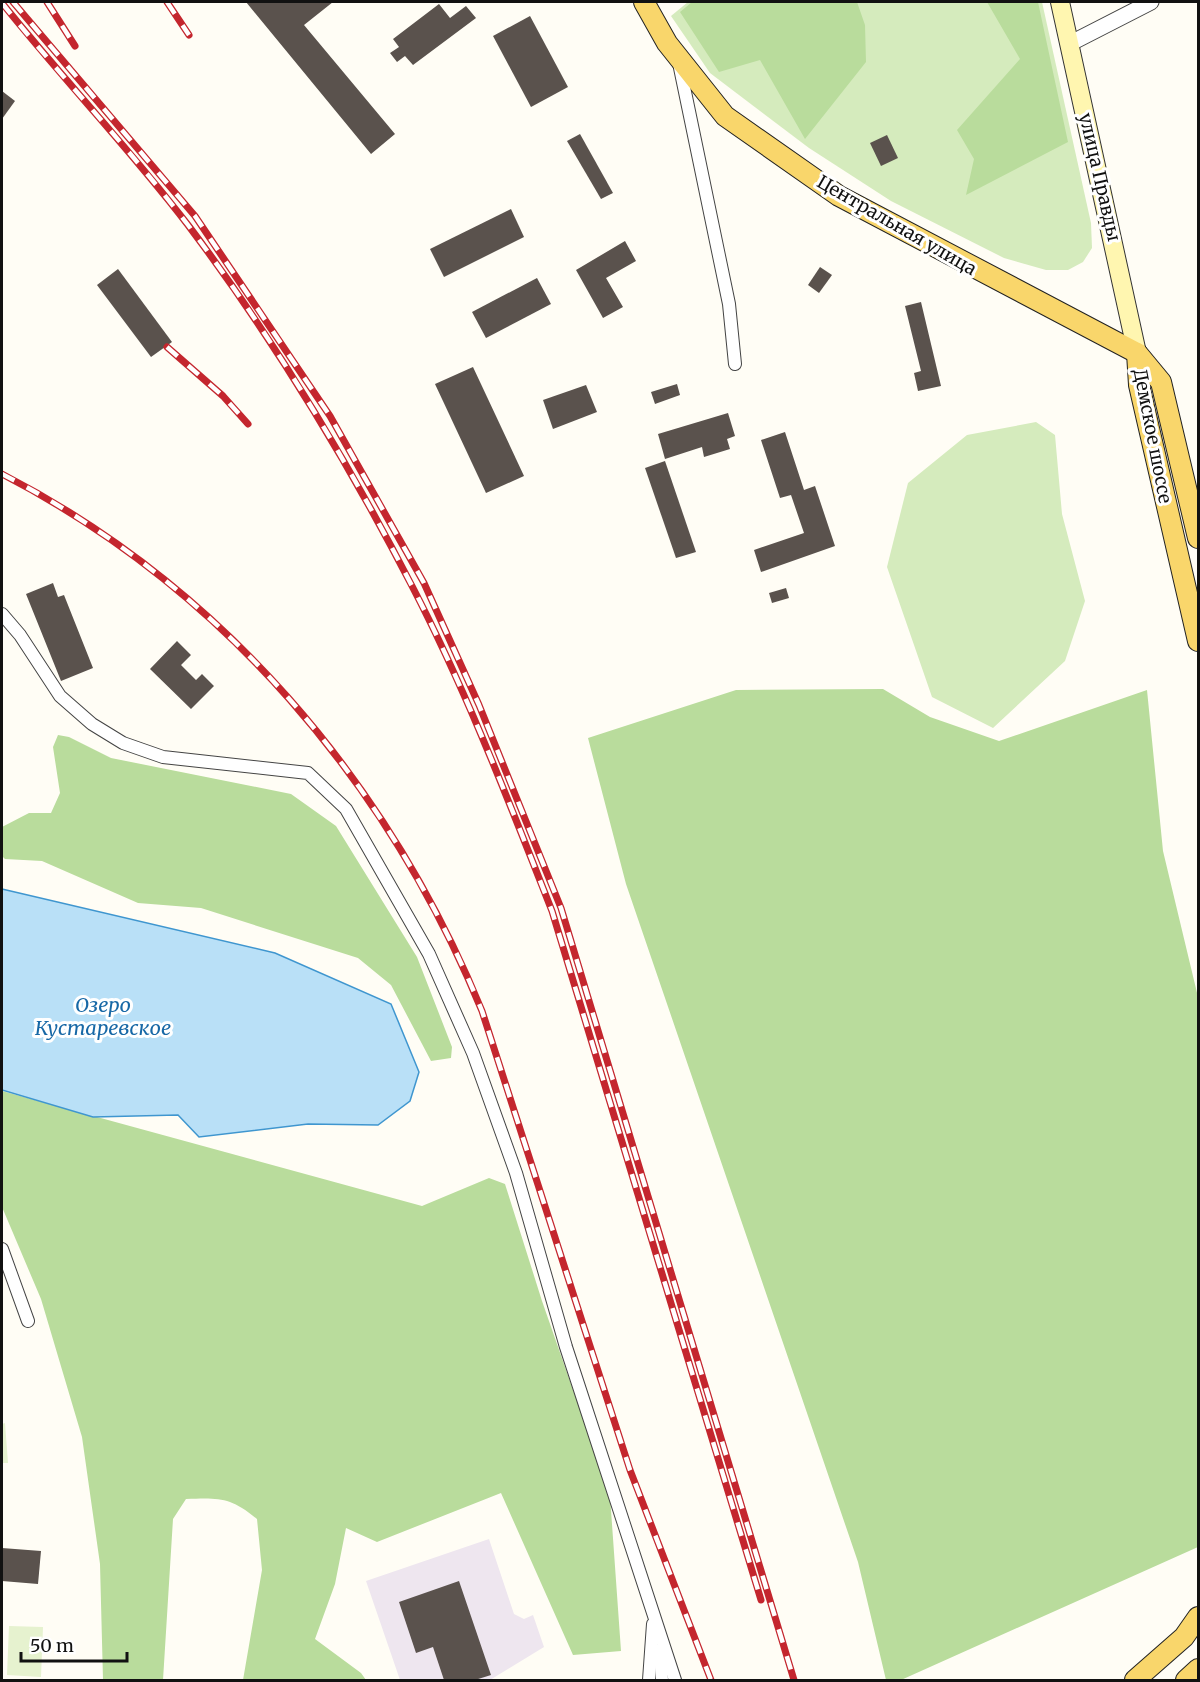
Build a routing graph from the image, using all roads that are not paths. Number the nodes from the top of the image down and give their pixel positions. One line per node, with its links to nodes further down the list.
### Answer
1 (644, 2): 5 (main road, Центральная улица)
2 (1060, 2): 4 (main road, улица Правды)
3 (1151, 2): 4 (street)
4 (1069, 44): 6 (main road, улица Правды)
5 (678, 56): 6 (main road, Центральная улица); 7 (street)
6 (1137, 353): 8 (main road, Демское шоссе); 10 (main road, Демское шоссе)
7 (735, 364)
8 (1198, 538)
9 (2, 614): 13 (street)
10 (1198, 641)
11 (2, 1249): 12 (street)
12 (28, 1321)
13 (653, 1611): 16 (street); 17 (street); 18 (street)
14 (1198, 1617): 19 (main road)
15 (1198, 1669): 20 (main road)
16 (649, 1680)
17 (662, 1680)
18 (675, 1680)
19 (1135, 1680)
20 (1186, 1680)

